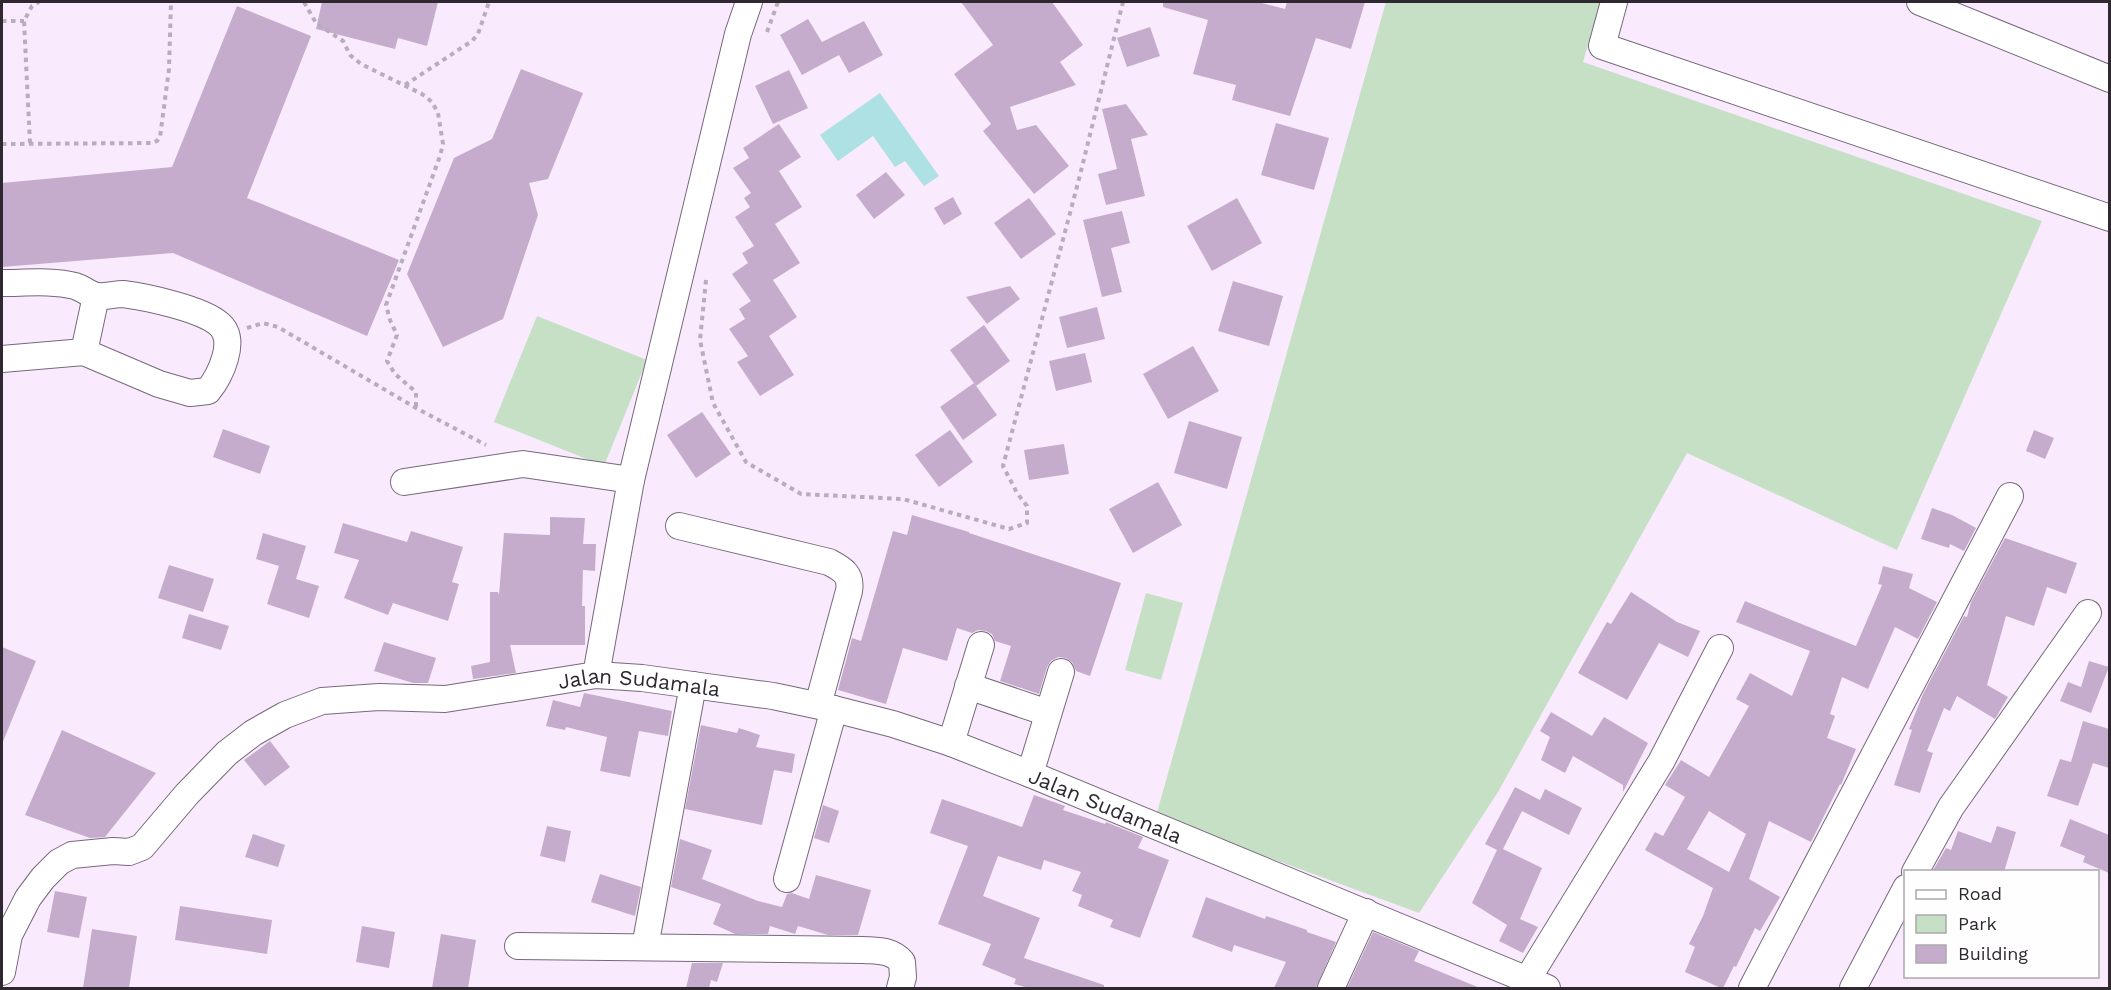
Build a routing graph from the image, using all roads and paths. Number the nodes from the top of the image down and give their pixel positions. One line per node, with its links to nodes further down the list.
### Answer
1 (39, 2): 11 (path)
2 (171, 2): 15 (path)
3 (304, 2): 14 (path)
4 (489, 2): 14 (path)
5 (749, 2): 26 (street)
6 (778, 2): 12 (path)
7 (1123, 2): 18 (path)
8 (1614, 2): 17 (street)
9 (1920, 2): 13 (street)
10 (2, 21): 11 (path)
11 (24, 21): 15 (path)
12 (765, 38)
13 (2109, 79)
14 (405, 85): 24 (path)
15 (30, 143): 16 (path)
16 (2, 144)
17 (2109, 218)
18 (708, 269)
19 (2, 283): 20 (street)
20 (96, 296): 21 (street); 22 (street)
21 (227, 337): 22 (street); 24 (path)
22 (84, 352): 23 (street)
23 (2, 359)
24 (416, 408): 25 (path)
25 (523, 464): 26 (street); 27 (street)
26 (631, 480): 34 (street)
27 (404, 482)
28 (2010, 496): 53 (street)
29 (679, 526): 37 (street)
30 (2088, 613): 41 (street)
31 (981, 645): 36 (street)
32 (1720, 648): 50 (street)
33 (1061, 672): 38 (street)
34 (596, 675): 35 (street, Jalan Sudamala); 45 (street, Jalan Sudamala)
35 (693, 685): 37 (street, Jalan Sudamala); 47 (street)
36 (968, 686): 38 (street); 39 (street)
37 (826, 707): 39 (street, Jalan Sudamala); 42 (street)
38 (1048, 713): 40 (street)
39 (951, 743): 40 (street, Jalan Sudamala)
40 (1030, 774): 44 (street, Jalan Sudamala)
41 (1916, 870)
42 (787, 879)
43 (1904, 890): 54 (street)
44 (1366, 912): 49 (street, Jalan Sudamala); 52 (street)
45 (5, 934): 48 (street, Jalan Sudamala)
46 (518, 946): 47 (street)
47 (645, 948): 51 (street)
48 (2, 972)
49 (1499, 980): 50 (street, Jalan Sudamala)
50 (1537, 984)
51 (900, 988)
52 (1331, 988)
53 (1752, 988)
54 (1853, 988)

